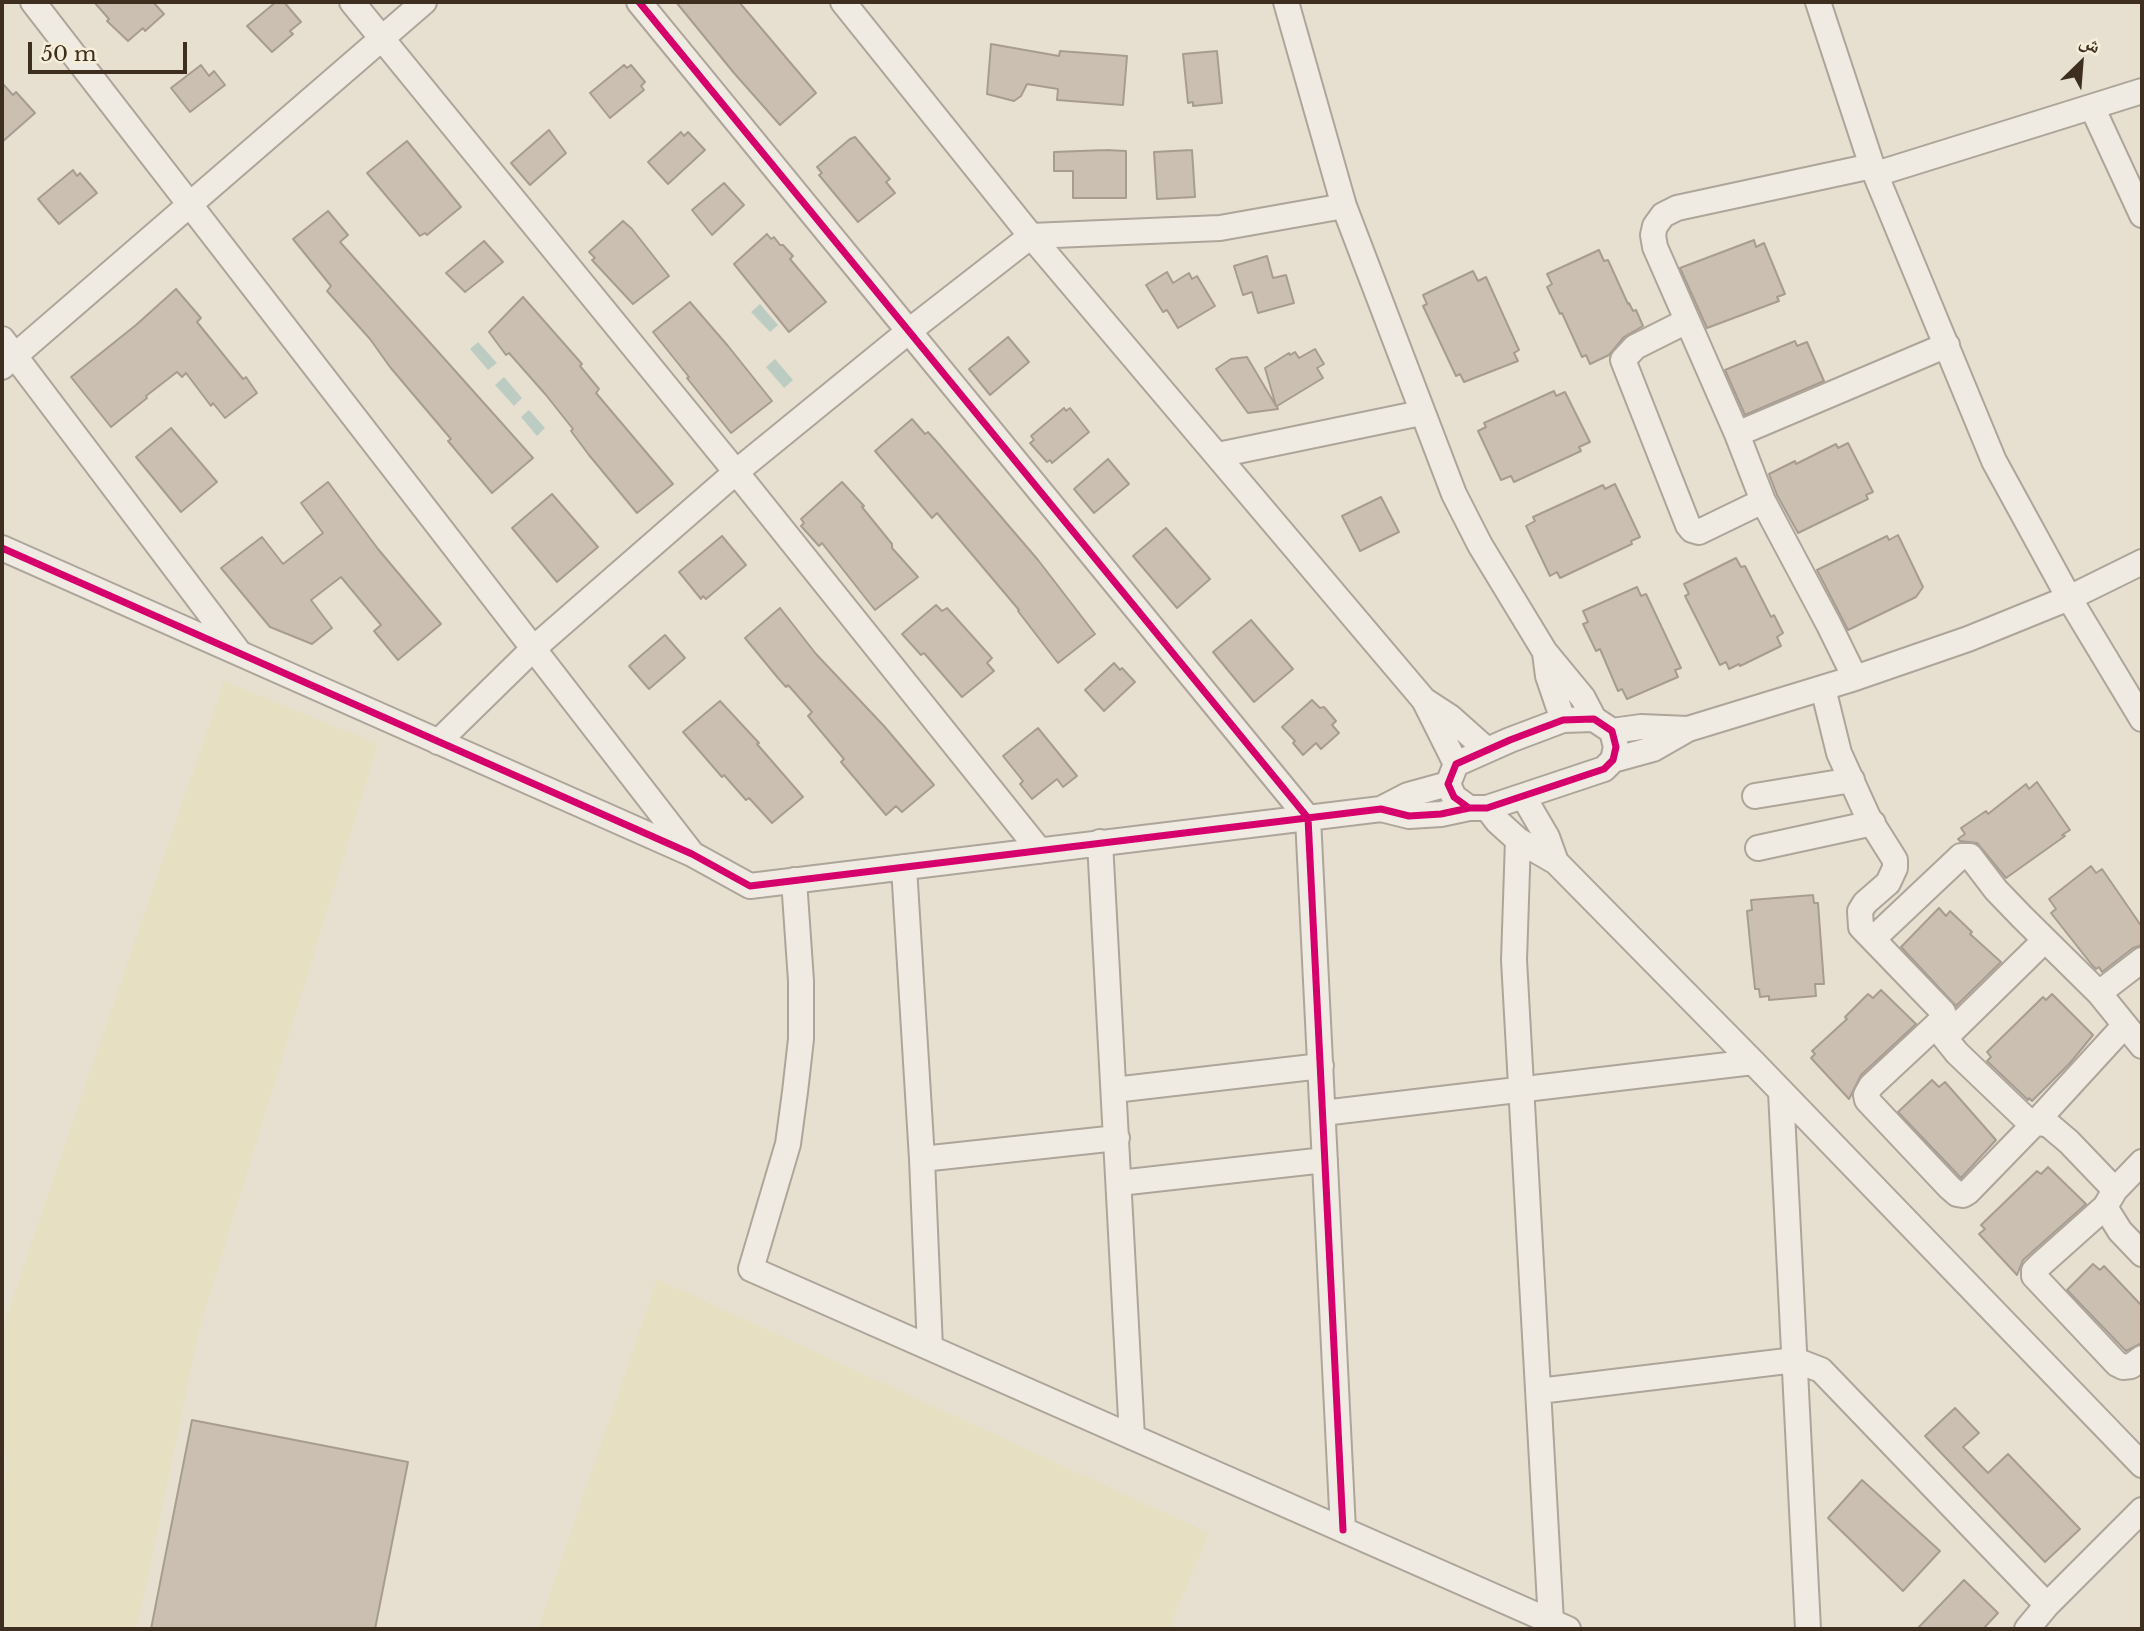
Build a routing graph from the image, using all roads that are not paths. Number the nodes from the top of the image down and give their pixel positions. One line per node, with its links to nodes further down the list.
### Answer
1 (33, 2): 12 (street)
2 (352, 2): 8 (street)
3 (424, 2): 8 (street)
4 (639, 2): 17 (street)
5 (842, 2): 15 (street)
6 (1286, 2): 13 (street)
7 (1818, 2): 11 (street)
8 (381, 39): 12 (street); 23 (street)
9 (2142, 91): 10 (street)
10 (2092, 107): 11 (street); 14 (street)
11 (1874, 170): 16 (street); 18 (street)
12 (190, 204): 19 (street); 28 (street)
13 (1344, 206): 15 (street); 20 (street)
14 (2142, 215)
15 (1031, 236): 17 (street); 22 (street)
16 (1687, 321): 21 (street); 24 (street)
17 (909, 331): 23 (street); 47 (street)
18 (1947, 345): 21 (street); 27 (street)
19 (6, 354): 30 (street)
20 (1421, 413): 22 (street); 29 (street)
21 (1737, 434): 24 (street)
22 (1218, 455): 33 (street)
23 (736, 472): 28 (street); 52 (street)
24 (1763, 501): 31 (street)
25 (2, 548): 30 (street)
26 (2142, 562): 27 (street)
27 (2069, 598): 31 (street); 34 (street)
28 (534, 648): 38 (street); 53 (street)
29 (1545, 652): 35 (street); 36 (street)
30 (240, 653): 38 (street)
31 (1855, 678): 32 (street)
32 (1823, 688): 37 (street); 42 (street)
33 (1424, 700): 39 (street); 41 (street)
34 (2142, 719)
35 (1563, 720): 36 (street); 39 (street)
36 (1603, 725): 37 (street); 40 (street)
37 (1688, 729): 40 (street)
38 (438, 742): 53 (street)
39 (1487, 750): 41 (street)
40 (1613, 760): 43 (street)
41 (1452, 774): 45 (street); 46 (street)
42 (1852, 780): 44 (street); 48 (street)
43 (1522, 796): 45 (street); 54 (street)
44 (1755, 796)
45 (1478, 808): 46 (street); 49 (street)
46 (1381, 809): 47 (street)
47 (1308, 818): 50 (street); 65 (street)
48 (1873, 824): 51 (street); 57 (street)
49 (1518, 839): 54 (street); 67 (street)
50 (1100, 842): 52 (street); 66 (street)
51 (1758, 848)
52 (1040, 851): 55 (street)
53 (692, 854): 56 (street)
54 (1556, 862): 64 (street)
55 (904, 867): 56 (street); 72 (street)
56 (794, 880): 78 (street)
57 (1872, 939): 58 (street); 62 (street)
58 (2045, 940): 60 (street); 62 (street)
59 (2142, 960): 60 (street)
60 (2099, 992): 61 (street)
61 (2125, 1025): 63 (street); 70 (street)
62 (1945, 1028): 70 (street); 70 (street)
63 (2142, 1046)
64 (1753, 1062): 67 (street); 68 (street)
65 (1321, 1066): 66 (street); 69 (street)
66 (1114, 1090): 71 (street)
67 (1522, 1090): 69 (street); 81 (street)
68 (1781, 1092): 80 (street); 83 (street)
69 (1323, 1113): 73 (street)
70 (2036, 1122): 76 (street)
71 (1116, 1138): 72 (street); 75 (street)
72 (922, 1159): 78 (street)
73 (1325, 1160): 75 (street); 85 (street)
74 (2142, 1163): 76 (street)
75 (1119, 1183): 82 (street)
76 (2110, 1198): 77 (street); 79 (street)
77 (2142, 1254)
78 (930, 1348): 82 (street)
79 (2142, 1358)
80 (1795, 1360): 81 (street); 86 (street); 88 (street)
81 (1539, 1391): 87 (street)
82 (1132, 1437): 85 (street)
83 (2142, 1465)
84 (2142, 1510): 86 (street)
85 (1343, 1530): 87 (street)
86 (2047, 1605): 89 (street)
87 (1560, 1626)
88 (1808, 1629)
89 (2026, 1629)

